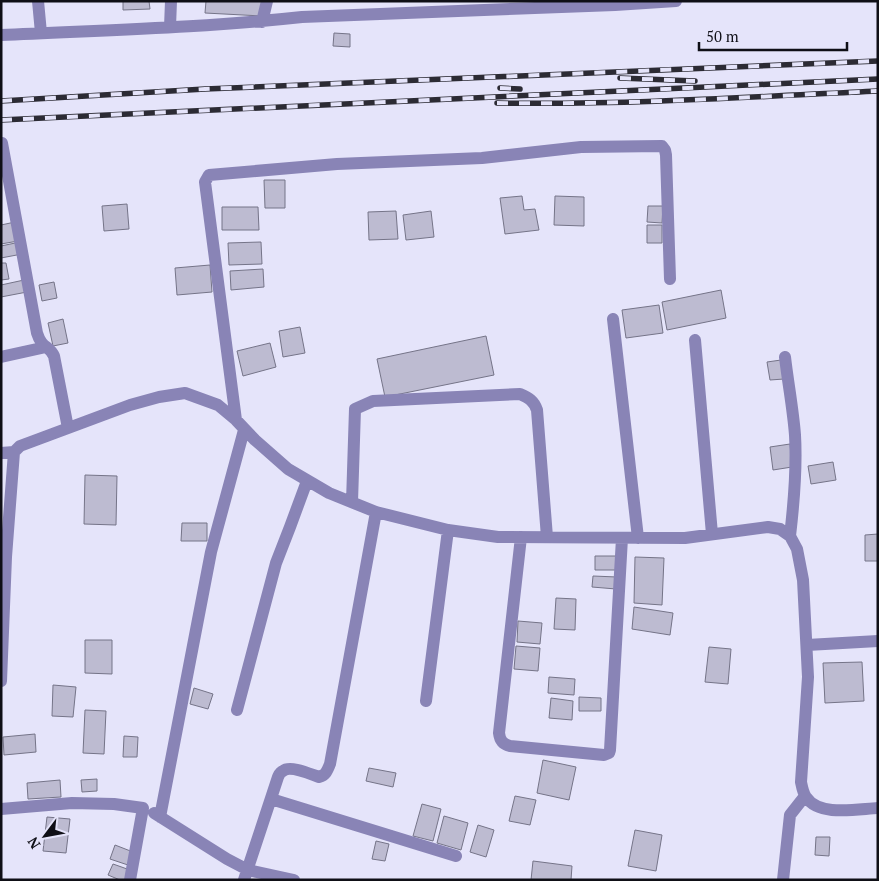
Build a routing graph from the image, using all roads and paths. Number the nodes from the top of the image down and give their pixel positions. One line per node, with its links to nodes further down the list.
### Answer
1 (38, 1): 8 (street)
2 (171, 1): 7 (street)
3 (267, 1): 6 (street)
4 (676, 1): 5 (street)
5 (562, 4): 6 (street)
6 (262, 22): 7 (street)
7 (170, 27): 8 (street)
8 (41, 33): 9 (street)
9 (1, 35)
10 (2, 143): 11 (street)
11 (4, 166): 15 (street)
12 (670, 279): 18 (street)
13 (613, 319): 30 (street)
14 (694, 340): 25 (street)
15 (46, 347): 16 (street); 19 (street)
16 (1, 357)
17 (784, 357): 26 (street)
18 (240, 425): 19 (street); 21 (street); 42 (street)
19 (68, 428): 20 (street)
20 (8, 453): 31 (street)
21 (307, 481): 22 (street); 36 (street)
22 (352, 502): 23 (street); 28 (street)
23 (376, 512): 24 (street); 38 (street)
24 (448, 530): 27 (street); 35 (street)
25 (712, 534): 26 (street); 30 (street)
26 (790, 536): 33 (street)
27 (521, 537): 28 (street); 29 (street)
28 (547, 537): 29 (street)
29 (622, 538): 30 (street)
30 (638, 538)
31 (2, 635): 34 (street)
32 (878, 641): 33 (street)
33 (807, 645): 37 (street)
34 (1, 682)
35 (426, 701)
36 (237, 710)
37 (805, 796): 40 (street); 47 (street)
38 (271, 799): 43 (street); 44 (street)
39 (143, 808): 41 (street); 42 (street); 45 (street)
40 (878, 808)
41 (1, 809)
42 (160, 817): 44 (street)
43 (456, 856)
44 (246, 875): 46 (street)
45 (130, 880)
46 (294, 880)
47 (783, 880)

